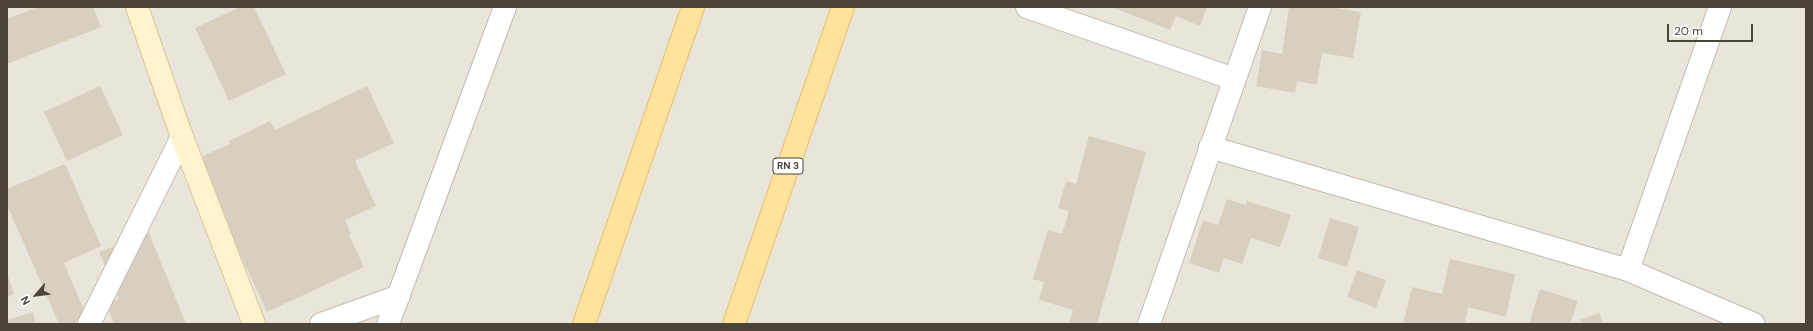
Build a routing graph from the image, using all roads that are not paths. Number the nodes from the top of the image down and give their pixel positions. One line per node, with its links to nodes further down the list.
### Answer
1 (137, 7): 9 (street)
2 (505, 7): 12 (street)
3 (693, 7): 17 (main road)
4 (843, 7): 18 (main road, RN 3)
5 (1027, 7): 8 (street)
6 (1260, 7): 8 (street)
7 (1720, 7): 11 (street)
8 (1234, 79): 10 (street)
9 (182, 137): 13 (street); 14 (street)
10 (1210, 147): 11 (street); 19 (street)
11 (1628, 270): 20 (street)
12 (398, 296): 15 (street); 16 (street)
13 (89, 324)
14 (254, 324)
15 (321, 324)
16 (388, 324)
17 (584, 324)
18 (734, 324)
19 (1148, 324)
20 (1754, 324)

